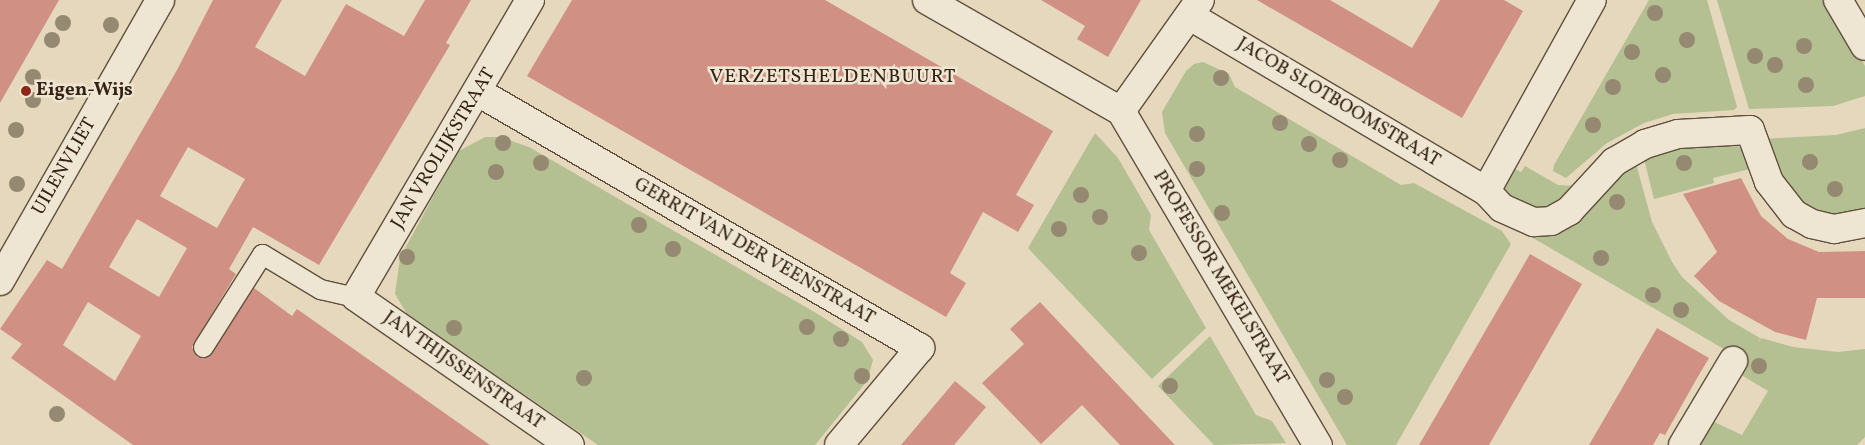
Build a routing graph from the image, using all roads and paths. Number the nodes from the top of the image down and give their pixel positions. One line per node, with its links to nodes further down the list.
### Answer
1 (160, 0): 12 (street, UILENVLIET)
2 (530, 0): 8 (street, JAN VROLIJKSTRAAT)
3 (927, 0): 9 (street)
4 (1592, 0): 10 (street)
5 (1838, 0): 7 (street)
6 (1195, 8): 9 (street); 10 (street, JACOB SLOTBOOMSTRAAT)
7 (1865, 46)
8 (478, 92): 13 (street, JAN VROLIJKSTRAAT); 17 (street, GERRIT VAN DER VEENSTRAAT)
9 (1121, 110): 18 (street, PROFESSOR MEKELSTRAAT)
10 (1486, 191): 11 (street, JACOB SLOTBOOMSTRAAT)
11 (1865, 223)
12 (0, 281)
13 (356, 297): 14 (lane); 16 (street, JAN THIJSSENSTRAAT)
14 (203, 347)
15 (1733, 361): 19 (street)
16 (570, 445)
17 (839, 445)
18 (1318, 445)
19 (1683, 445)

